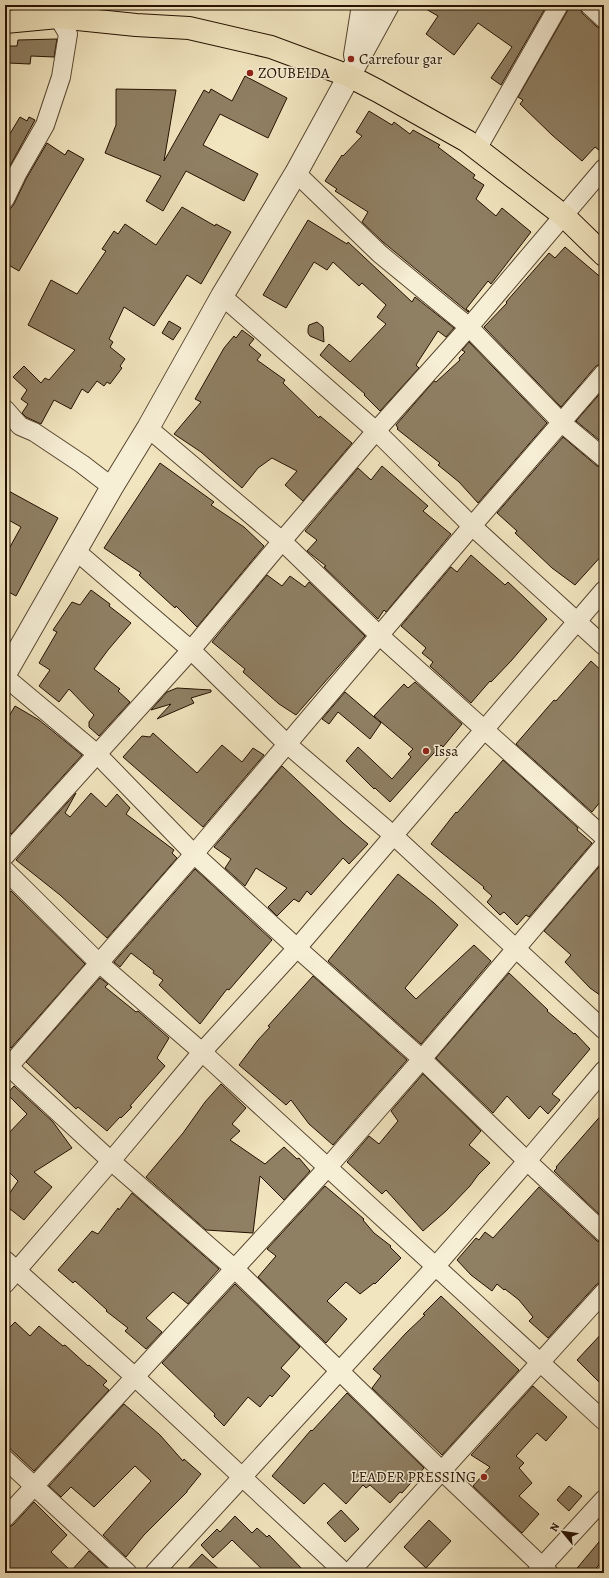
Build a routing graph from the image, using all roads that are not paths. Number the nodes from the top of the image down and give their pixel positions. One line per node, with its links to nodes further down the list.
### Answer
1 (363, 5): 8 (street)
2 (388, 5): 8 (street)
3 (559, 5): 9 (street)
4 (589, 5): 6 (street)
5 (58, 17): 7 (main road); 8 (main road); 12 (street)
6 (604, 19)
7 (5, 22)
8 (351, 72): 9 (main road); 11 (street)
9 (477, 149): 13 (main road)
10 (604, 168): 13 (street)
11 (296, 173): 15 (street); 16 (street)
12 (5, 199)
13 (564, 216): 14 (main road); 16 (street)
14 (604, 255)
15 (222, 296): 20 (street); 21 (street)
16 (469, 327): 19 (street); 21 (street)
17 (604, 373): 19 (street)
18 (5, 409): 23 (street)
19 (562, 423): 22 (street); 24 (street)
20 (148, 428): 23 (street); 25 (street)
21 (376, 432): 24 (street); 25 (street)
22 (604, 458)
23 (112, 487): 26 (street)
24 (472, 526): 28 (street); 29 (street)
25 (282, 541): 29 (street); 31 (street)
26 (76, 551): 31 (street); 32 (street)
27 (604, 590): 28 (street)
28 (576, 621): 30 (street); 33 (street)
29 (380, 636): 33 (street); 34 (street)
30 (604, 646)
31 (191, 650): 34 (street); 35 (street)
32 (5, 676): 35 (street)
33 (485, 729): 36 (street); 37 (street)
34 (287, 744): 36 (street); 39 (street)
35 (97, 754): 39 (street); 40 (street)
36 (393, 835): 42 (street); 43 (street)
37 (604, 837)
38 (604, 845): 43 (street)
39 (194, 854): 42 (street); 44 (street)
40 (5, 856)
41 (5, 870): 44 (street)
42 (297, 948): 46 (street); 47 (street)
43 (516, 948): 45 (street); 47 (street)
44 (99, 963): 46 (street); 48 (street)
45 (604, 1030)
46 (202, 1052): 50 (street); 52 (street)
47 (422, 1059): 51 (street); 52 (street)
48 (6, 1067): 50 (street)
49 (604, 1070): 51 (street)
50 (111, 1161): 55 (street); 56 (street)
51 (527, 1161): 53 (street); 54 (street)
52 (328, 1167): 54 (street); 55 (street)
53 (604, 1233)
54 (435, 1267): 58 (street); 59 (street)
55 (235, 1269): 59 (street); 60 (street)
56 (9, 1271): 60 (street)
57 (604, 1292): 58 (street)
58 (540, 1363): 61 (street); 63 (street)
59 (340, 1370): 63 (street); 64 (street)
60 (135, 1377): 64 (street); 65 (street)
61 (604, 1421)
62 (5, 1458): 65 (street)
63 (442, 1471): 68 (street); 72 (street)
64 (241, 1478): 70 (street); 71 (street)
65 (35, 1486): 67 (street); 69 (street)
66 (604, 1499): 68 (street)
67 (5, 1518)
68 (542, 1571)
69 (128, 1573)
70 (154, 1573)
71 (345, 1573)
72 (349, 1573)

